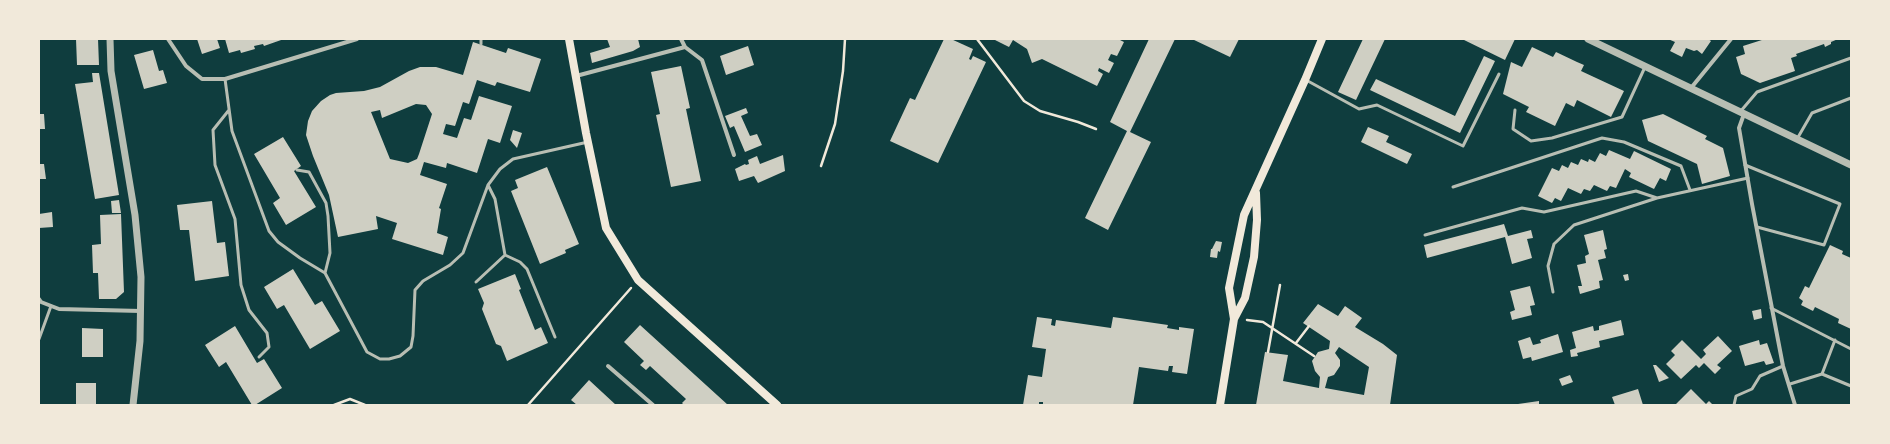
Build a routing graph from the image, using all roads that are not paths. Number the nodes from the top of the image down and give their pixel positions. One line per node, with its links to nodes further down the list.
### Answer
1 (110, 39): 44 (street)
2 (168, 39): 16 (street)
3 (358, 39): 16 (street)
4 (481, 39): 10 (lane)
5 (569, 39): 15 (main road)
6 (682, 39): 11 (street)
7 (1322, 39): 17 (main road)
8 (1588, 39): 13 (street)
9 (1731, 39): 18 (street)
10 (481, 44)
11 (685, 47): 15 (street); 25 (street)
12 (1851, 58): 22 (lane)
13 (1646, 67): 18 (street); 21 (lane)
14 (1499, 74): 17 (lane)
15 (576, 76): 24 (main road)
16 (225, 79): 20 (lane)
17 (1305, 80): 33 (main road)
18 (1690, 88): 22 (street)
19 (1851, 98): 23 (lane)
20 (229, 110): 38 (lane); 50 (lane)
21 (1515, 110)
22 (1742, 113): 23 (street); 26 (street)
23 (1797, 139): 27 (street)
24 (588, 142): 30 (lane); 58 (main road)
25 (734, 155)
26 (1745, 165): 29 (street); 35 (lane)
27 (1851, 165)
28 (297, 170): 38 (lane)
29 (1748, 178): 32 (lane); 35 (street)
30 (488, 184): 37 (lane); 38 (lane)
31 (1453, 187): 32 (lane)
32 (1690, 190): 34 (lane)
33 (1256, 192): 45 (main road); 45 (main road)
34 (1656, 198): 36 (lane); 40 (lane)
35 (1757, 227): 43 (street)
36 (1425, 235)
37 (505, 255): 39 (lane); 46 (lane)
38 (325, 273)
39 (476, 282)
40 (1553, 292)
41 (39, 299): 42 (street)
42 (51, 306): 44 (street); 47 (lane)
43 (1770, 308): 48 (lane); 52 (street)
44 (141, 311): 56 (street)
45 (1234, 319): 59 (main road)
46 (555, 337)
47 (39, 339)
48 (1835, 340): 49 (lane); 53 (lane)
49 (1851, 349)
50 (259, 357)
51 (608, 366): 57 (street)
52 (1783, 366): 54 (street); 60 (lane)
53 (1822, 374): 54 (lane); 55 (lane)
54 (1790, 384): 61 (street)
55 (1851, 386)
56 (133, 405)
57 (653, 405)
58 (778, 405)
59 (1220, 405)
60 (1734, 405)
61 (1796, 405)

